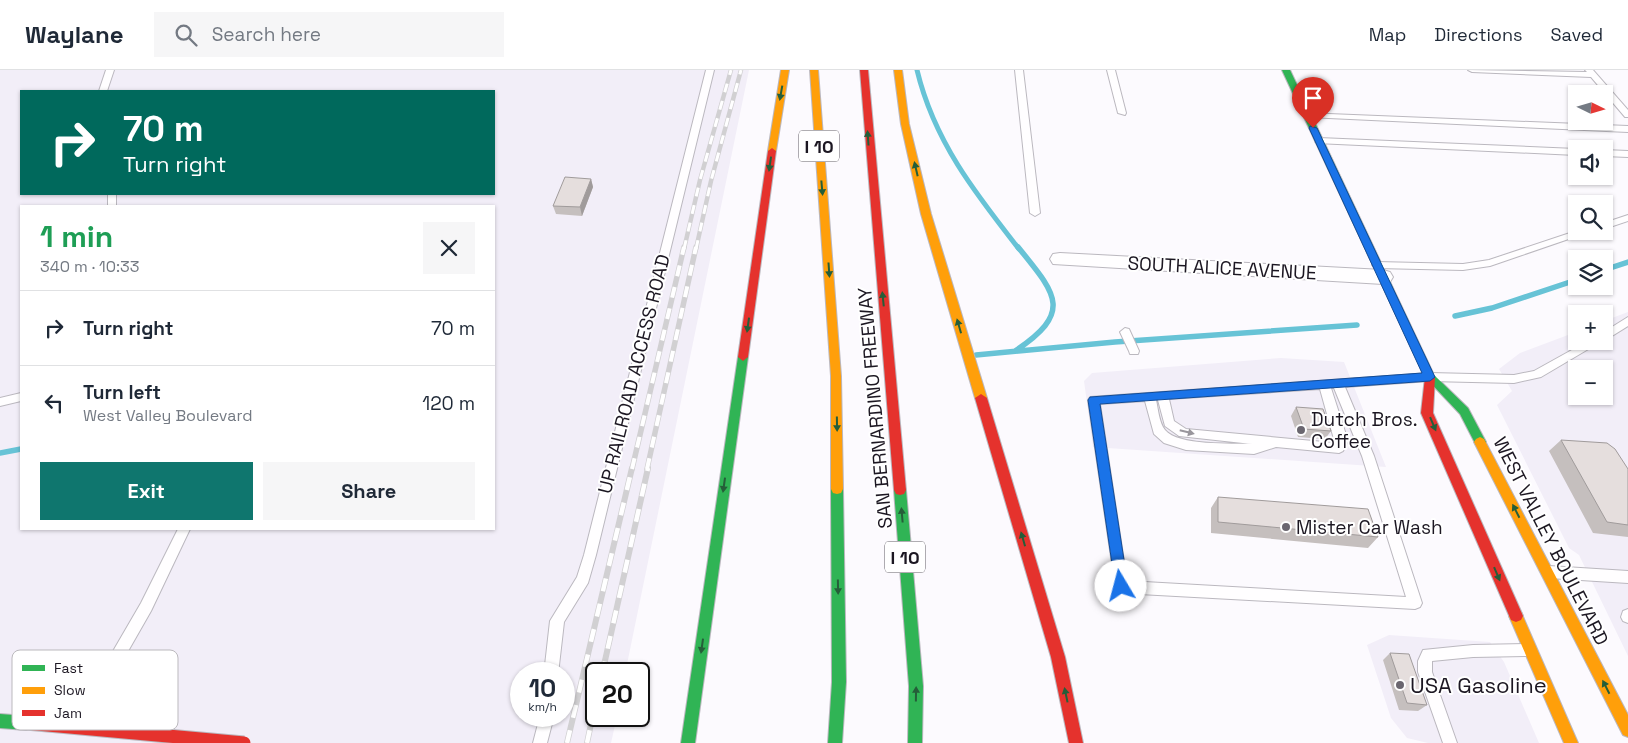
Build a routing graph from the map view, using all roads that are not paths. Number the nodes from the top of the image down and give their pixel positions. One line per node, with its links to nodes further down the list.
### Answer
1 (110, 70): 12 (lane)
2 (710, 70): 43 (lane, UP RAILROAD ACCESS ROAD)
3 (785, 70): 51 (main road, one-way to 51)
4 (814, 70): 52 (main road, SAN BERNARDINO FREEWAY / I 10, one-way to 52)
5 (864, 70): 53 (main road, SAN BERNARDINO FREEWAY / I 10, one-way to 5)
6 (898, 70): 54 (main road, one-way to 6)
7 (1019, 70): 21 (lane)
8 (1111, 70): 13 (lane)
9 (1286, 70): 14 (main road, WEST VALLEY BOULEVARD)
10 (1472, 70): 11 (lane)
11 (1591, 72): 15 (lane)
12 (103, 90)
13 (1122, 113)
14 (1307, 115): 16 (lane); 17 (main road, WEST VALLEY BOULEVARD)
15 (1628, 115)
16 (1628, 129)
17 (1319, 141): 18 (lane); 26 (main road, WEST VALLEY BOULEVARD)
18 (1568, 152)
19 (1613, 153): 20 (lane)
20 (1628, 154)
21 (1035, 213)
22 (1628, 218): 23 (lane)
23 (1613, 223)
24 (1568, 237): 26 (lane)
25 (1060, 259): 26 (street, SOUTH ALICE AVENUE)
26 (1380, 271): 32 (main road, WEST VALLEY BOULEVARD)
27 (1628, 321): 28 (lane)
28 (1613, 331)
29 (1125, 332): 31 (lane)
30 (1581, 350): 32 (lane)
31 (1134, 351)
32 (1430, 377): 33 (lane); 39 (main road, WEST VALLEY BOULEVARD, one-way to 32); 42 (main road, WEST VALLEY BOULEVARD, one-way to 42)
33 (1338, 383): 34 (lane); 35 (lane)
34 (1324, 384): 35 (lane); 35 (lane, one-way to 34)
35 (1157, 396)
36 (20, 397): 37 (lane)
37 (0, 402)
38 (184, 530): 41 (lane)
39 (1547, 572): 40 (lane); 47 (main road, WEST VALLEY BOULEVARD, one-way to 39)
40 (1628, 578)
41 (121, 650)
42 (1530, 650): 55 (lane); 56 (main road, WEST VALLEY BOULEVARD)
43 (552, 662)
44 (544, 727): 50 (lane)
45 (75, 730): 48 (lane)
46 (102, 730): 49 (main road, bridge)
47 (1628, 730)
48 (68, 743)
49 (244, 743)
50 (540, 743)
51 (688, 743)
52 (835, 743)
53 (915, 743)
54 (1076, 743)
55 (1450, 743)
56 (1571, 743)

